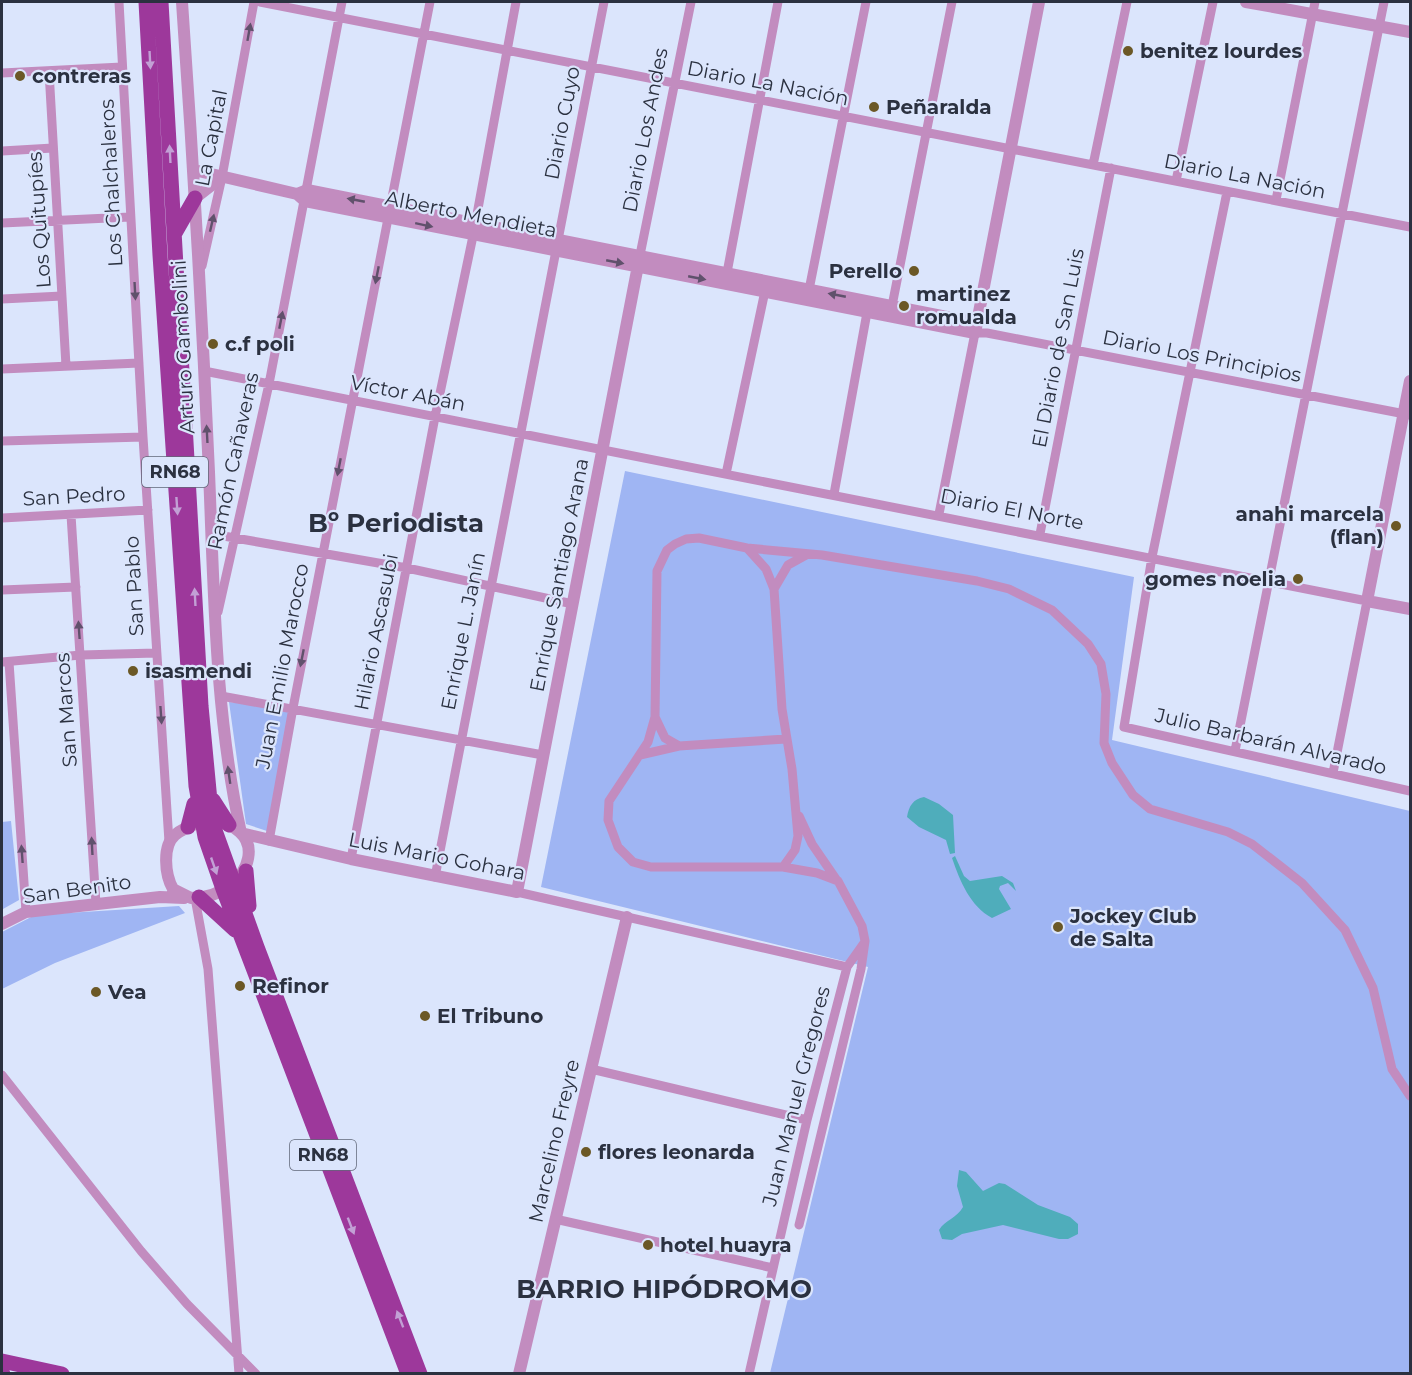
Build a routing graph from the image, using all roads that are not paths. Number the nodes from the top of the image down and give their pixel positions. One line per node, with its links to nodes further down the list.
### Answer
1 (119, 2): 27 (street, Los Chalchaleros)
2 (146, 2): 121 (main road, RN68, one-way to 121)
3 (161, 2): 54 (main road, RN68, one-way to 3)
4 (182, 2): 40 (street, Arturo Gambolini)
5 (254, 2): 41 (street, La Capital, one-way to 5)
6 (260, 2): 22 (street, Diario La Nación)
7 (342, 2): 22 (street, Ramón Cañaveras)
8 (430, 2): 25 (street, Juan Emilio Marocco)
9 (516, 2): 26 (street, Hilario Ascasubi)
10 (604, 2): 28 (street, Diario Cuyo)
11 (691, 2): 31 (street, Diario Los Andes)
12 (778, 2): 32 (street)
13 (866, 2): 33 (street)
14 (952, 2): 34 (street)
15 (1039, 2): 36 (street)
16 (1127, 2): 38 (street)
17 (1213, 2): 42 (street)
18 (1246, 2): 21 (street)
19 (1315, 2): 21 (street)
20 (1384, 2): 23 (street)
21 (1312, 15): 23 (street); 46 (street)
22 (340, 17): 25 (street, Diario La Nación); 44 (street, Ramón Cañaveras)
23 (1379, 26): 24 (street); 48 (street)
24 (1410, 32)
25 (424, 33): 26 (street, Diario La Nación); 47 (street, Juan Emilio Marocco)
26 (506, 50): 28 (street, Diario La Nación); 52 (street, Hilario Ascasubi)
27 (122, 67): 29 (street); 49 (street, Los Chalchaleros)
28 (590, 67): 31 (street, Diario La Nación); 56 (street, Diario Cuyo)
29 (49, 71): 30 (street); 35 (street, Los Quitupíes)
30 (2, 73)
31 (674, 83): 32 (street, Diario La Nación); 57 (street, Diario Los Andes)
32 (758, 100): 33 (street, Diario La Nación); 58 (street)
33 (842, 116): 34 (street, Diario La Nación); 61 (street)
34 (926, 133): 36 (street, Diario La Nación); 65 (street)
35 (53, 148): 37 (street); 50 (street, Los Quitupíes)
36 (1010, 150): 38 (street, Diario La Nación); 66 (street)
37 (2, 151)
38 (1093, 165): 39 (street, Diario La Nación)
39 (1111, 168): 42 (street, Diario La Nación); 67 (street, El Diario de San Luis)
40 (194, 170): 41 (street, Alberto Mendieta); 45 (street, Arturo Gambolini)
41 (222, 177): 44 (street, Alberto Mendieta); 45 (street); 59 (street, La Capital, one-way to 41)
42 (1176, 181): 43 (street, Diario La Nación)
43 (1227, 192): 46 (street, Diario La Nación); 72 (street)
44 (303, 195): 47 (street, Alberto Mendieta); 74 (street, Ramón Cañaveras, one-way to 44)
45 (195, 198): 54 (main road); 59 (street, Arturo Gambolini)
46 (1276, 200): 48 (street, Diario La Nación)
47 (390, 212): 52 (street, Alberto Mendieta); 55 (street, Alberto Mendieta, one-way to 55); 76 (street, Juan Emilio Marocco, one-way to 76)
48 (1340, 212): 53 (street, Diario La Nación); 75 (street)
49 (130, 217): 50 (street); 68 (street, Los Chalchaleros, one-way to 68)
50 (57, 221): 51 (street); 62 (street, Los Quitupíes)
51 (2, 223)
52 (474, 223): 55 (street, Hilario Ascasubi); 56 (street, Alberto Mendieta)
53 (1410, 227)
54 (175, 233): 121 (main road, RN68, one-way to 54)
55 (473, 236): 56 (street, Alberto Mendieta); 78 (street, Hilario Ascasubi)
56 (558, 245): 57 (street, Alberto Mendieta); 79 (street, Enrique L. Janín)
57 (640, 261): 58 (street, Diario Los Principios); 82 (street, Enrique Santiago Arana)
58 (726, 278): 60 (street, Diario Los Principios); 61 (street, Diario Los Principios)
59 (199, 280): 71 (street, Arturo Gambolini)
60 (765, 291): 61 (street, Diario Los Principios); 83 (street)
61 (808, 295): 64 (street, Diario Los Principios)
62 (62, 296): 63 (street); 69 (street, Los Quitupíes)
63 (2, 299)
64 (868, 307): 65 (street, Diario Los Principios); 84 (street)
65 (891, 311): 66 (street, Diario Los Principios)
66 (980, 330): 67 (street, Diario Los Principios); 88 (street)
67 (1075, 351): 72 (street, Diario Los Principios); 91 (street, El Diario de San Luis)
68 (139, 363): 69 (street); 80 (street, San Pablo)
69 (66, 366): 70 (street)
70 (2, 369)
71 (204, 371): 74 (street, Víctor Abán); 90 (street, Arturo Gambolini, one-way to 71)
72 (1192, 375): 75 (street, Diario Los Principios); 96 (street)
73 (1410, 381): 77 (street)
74 (269, 384): 76 (street, Víctor Abán); 92 (street, Ramón Cañaveras)
75 (1306, 396): 77 (street, Diario Los Principios); 98 (street)
76 (352, 400): 78 (street, Víctor Abán); 94 (street, Juan Emilio Marocco, one-way to 94)
77 (1407, 415): 103 (street)
78 (435, 417): 79 (street, Víctor Abán); 97 (street, Hilario Ascasubi)
79 (518, 433): 82 (street, Víctor Abán); 99 (street, Enrique L. Janín)
80 (143, 436): 81 (street); 85 (street, San Pablo)
81 (2, 441)
82 (605, 449): 83 (street, Diario El Norte); 104 (street, Enrique Santiago Arana)
83 (726, 474): 84 (street, Diario El Norte)
84 (834, 494): 88 (street, Diario El Norte)
85 (148, 510): 87 (street, San Pedro); 107 (street, San Pablo)
86 (2, 512): 89 (street)
87 (71, 514): 89 (street, San Pedro); 100 (street, San Marcos)
88 (939, 514): 91 (street, Diario El Norte)
89 (2, 518)
90 (212, 534): 92 (street); 106 (street, Arturo Gambolini)
91 (1040, 534): 96 (street, Diario El Norte)
92 (236, 536): 94 (street); 106 (street, Ramón Cañaveras)
93 (747, 548): 95 (street); 101 (street); 112 (street)
94 (323, 552): 97 (street); 111 (street, Juan Emilio Marocco, one-way to 111)
95 (807, 555): 101 (street); 148 (street)
96 (1152, 557): 98 (street, Diario El Norte); 117 (street, Julio Barbarán Alvarado)
97 (407, 568): 99 (street); 113 (street, Hilario Ascasubi)
98 (1267, 581): 103 (street, Diario El Norte); 117 (street)
99 (491, 586): 104 (street); 115 (street, Enrique L. Janín)
100 (76, 587): 102 (street); 108 (street, San Marcos, one-way to 100)
101 (774, 589): 114 (street)
102 (2, 590)
103 (1367, 601): 105 (street, Diario El Norte); 120 (street)
104 (573, 604): 118 (street, Enrique Santiago Arana)
105 (1410, 609)
106 (215, 623): 110 (street, Arturo Gambolini)
107 (156, 653): 108 (street); 127 (street, San Pablo, one-way to 127)
108 (81, 655): 109 (street); 138 (street, San Marcos, one-way to 108)
109 (5, 662): 139 (street, one-way to 109)
110 (221, 696): 111 (street); 125 (street, Arturo Gambolini, one-way to 110)
111 (293, 708): 113 (street); 126 (street, Juan Emilio Marocco)
112 (655, 717): 116 (street); 119 (street)
113 (375, 723): 115 (street); 128 (street, Hilario Ascasubi)
114 (786, 739): 116 (street); 123 (street)
115 (459, 740): 118 (street); 131 (street, Enrique L. Janín)
116 (679, 746): 119 (street)
117 (1235, 751): 120 (street, Julio Barbarán Alvarado)
118 (543, 755): 135 (street, Enrique Santiago Arana)
119 (640, 755): 129 (street)
120 (1333, 773): 122 (street, Julio Barbarán Alvarado)
121 (201, 782): 124 (main road, RN68); 125 (main road)
122 (1410, 791)
123 (796, 809): 129 (street); 132 (street)
124 (200, 824): 125 (street, Luis Mario Gohara); 127 (street); 134 (main road, RN68)
125 (235, 829): 126 (street, Luis Mario Gohara); 130 (street, Arturo Gambolini)
126 (269, 841): 128 (street, Luis Mario Gohara); 130 (street, Juan Emilio Marocco)
127 (169, 842): 133 (street)
128 (351, 859): 131 (street, Luis Mario Gohara)
129 (783, 867): 132 (street)
130 (247, 869): 134 (street, Juan Emilio Marocco); 144 (main road)
131 (435, 877): 135 (street, Luis Mario Gohara)
132 (837, 881): 143 (street)
133 (170, 883): 136 (street, San Benito); 137 (street)
134 (228, 886): 137 (street); 142 (main road, RN68); 144 (main road, RN68)
135 (518, 892): 140 (street, Luis Mario Gohara)
136 (160, 897): 137 (street, San Benito); 138 (street, San Benito)
137 (195, 898): 142 (main road); 153 (street)
138 (96, 904): 139 (street, San Benito)
139 (26, 912): 141 (street, San Benito)
140 (627, 917): 145 (street, Luis Mario Gohara); 146 (street, Marcelino Freyre)
141 (2, 924)
142 (240, 936): 159 (main road, RN68, one-way to 159)
143 (865, 941): 145 (street); 151 (street)
144 (257, 947): 160 (main road, RN68, one-way to 144)
145 (847, 967): 149 (street, Juan Manuel Gregores)
146 (591, 1069): 149 (street); 150 (street, Marcelino Freyre)
147 (2, 1075): 153 (street)
148 (1410, 1096)
149 (807, 1120): 152 (street, Juan Manuel Gregores)
150 (555, 1219): 152 (street); 155 (street, Marcelino Freyre)
151 (799, 1225)
152 (772, 1268): 161 (street, Juan Manuel Gregores)
153 (237, 1355): 157 (street); 158 (street)
154 (2, 1361): 156 (main road)
155 (522, 1373)
156 (62, 1374)
157 (239, 1374)
158 (256, 1374)
159 (408, 1374)
160 (420, 1374)
161 (749, 1374)

